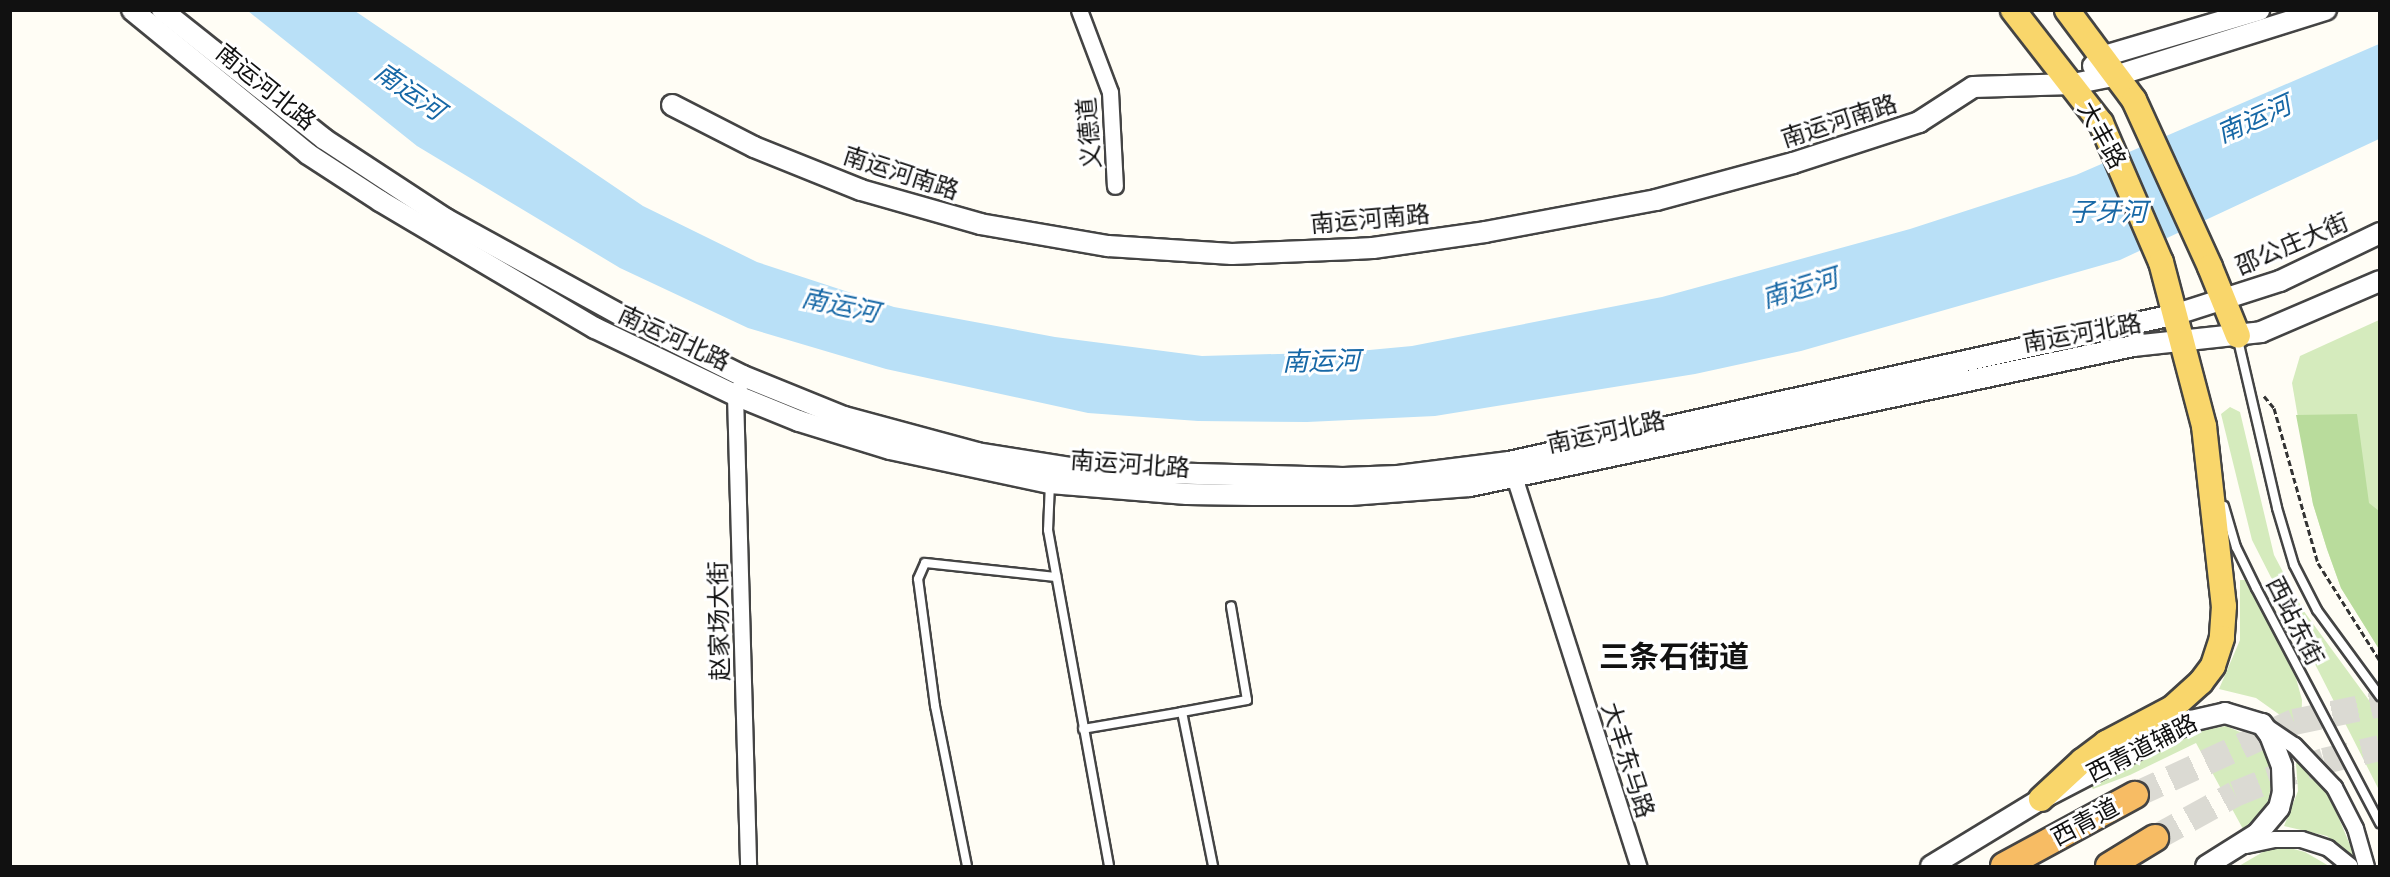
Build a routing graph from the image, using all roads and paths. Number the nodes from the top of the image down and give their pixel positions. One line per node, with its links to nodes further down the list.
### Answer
1 (132, 10): 20 (street, 南运河北路)
2 (162, 10): 19 (street, 南运河北路)
3 (1079, 10): 11 (street, 义德道)
4 (2013, 10): 9 (main road, 大丰路)
5 (2067, 10): 8 (main road, 大丰路)
6 (2259, 10): 8 (street)
7 (2326, 10): 8 (street)
8 (2111, 66): 9 (street); 14 (main road, 大丰路)
9 (2073, 84): 10 (street, 南运河南路); 15 (main road, 大丰路)
10 (672, 105)
11 (1115, 186)
12 (2379, 233): 14 (street, 邵公庄大街)
13 (2379, 281): 16 (street)
14 (2224, 300): 15 (street, 南运河北路); 16 (main road, 大丰路)
15 (2177, 314): 17 (main road, 大丰路); 22 (street, 南运河北路)
16 (2238, 336): 17 (street, 南运河北路); 18 (lane, 西站东街)
17 (2184, 344): 21 (main road); 22 (street, 南运河北路)
18 (2245, 370): 26 (path); 27 (lane, 西站东街)
19 (744, 376): 20 (street, 赵家场大街); 23 (street, 南运河北路)
20 (735, 395): 23 (street, 南运河北路); 36 (street, 赵家场大街)
21 (2204, 426): 32 (main road); 33 (lane, 西站东街)
22 (1512, 470): 23 (street, 南运河北路); 40 (street, 大丰东马路)
23 (1050, 475): 24 (lane)
24 (1056, 577): 30 (lane); 37 (lane)
25 (1231, 606): 28 (lane)
26 (2379, 661)
27 (2379, 696)
28 (1182, 712): 30 (lane); 39 (lane)
29 (2262, 724): 32 (street, 西青道辅路); 35 (street); 46 (street)
30 (1083, 729): 38 (lane)
31 (2135, 795): 42 (highway, 西青道)
32 (2041, 799): 41 (street, 西青道辅路)
33 (2379, 823)
34 (2155, 838): 43 (highway, 西青道)
35 (2241, 846): 44 (street); 45 (street)
36 (748, 867)
37 (968, 867)
38 (1109, 867)
39 (1213, 867)
40 (1638, 867)
41 (1931, 867)
42 (2004, 867)
43 (2109, 867)
44 (2206, 867)
45 (2350, 867)
46 (2366, 867)

